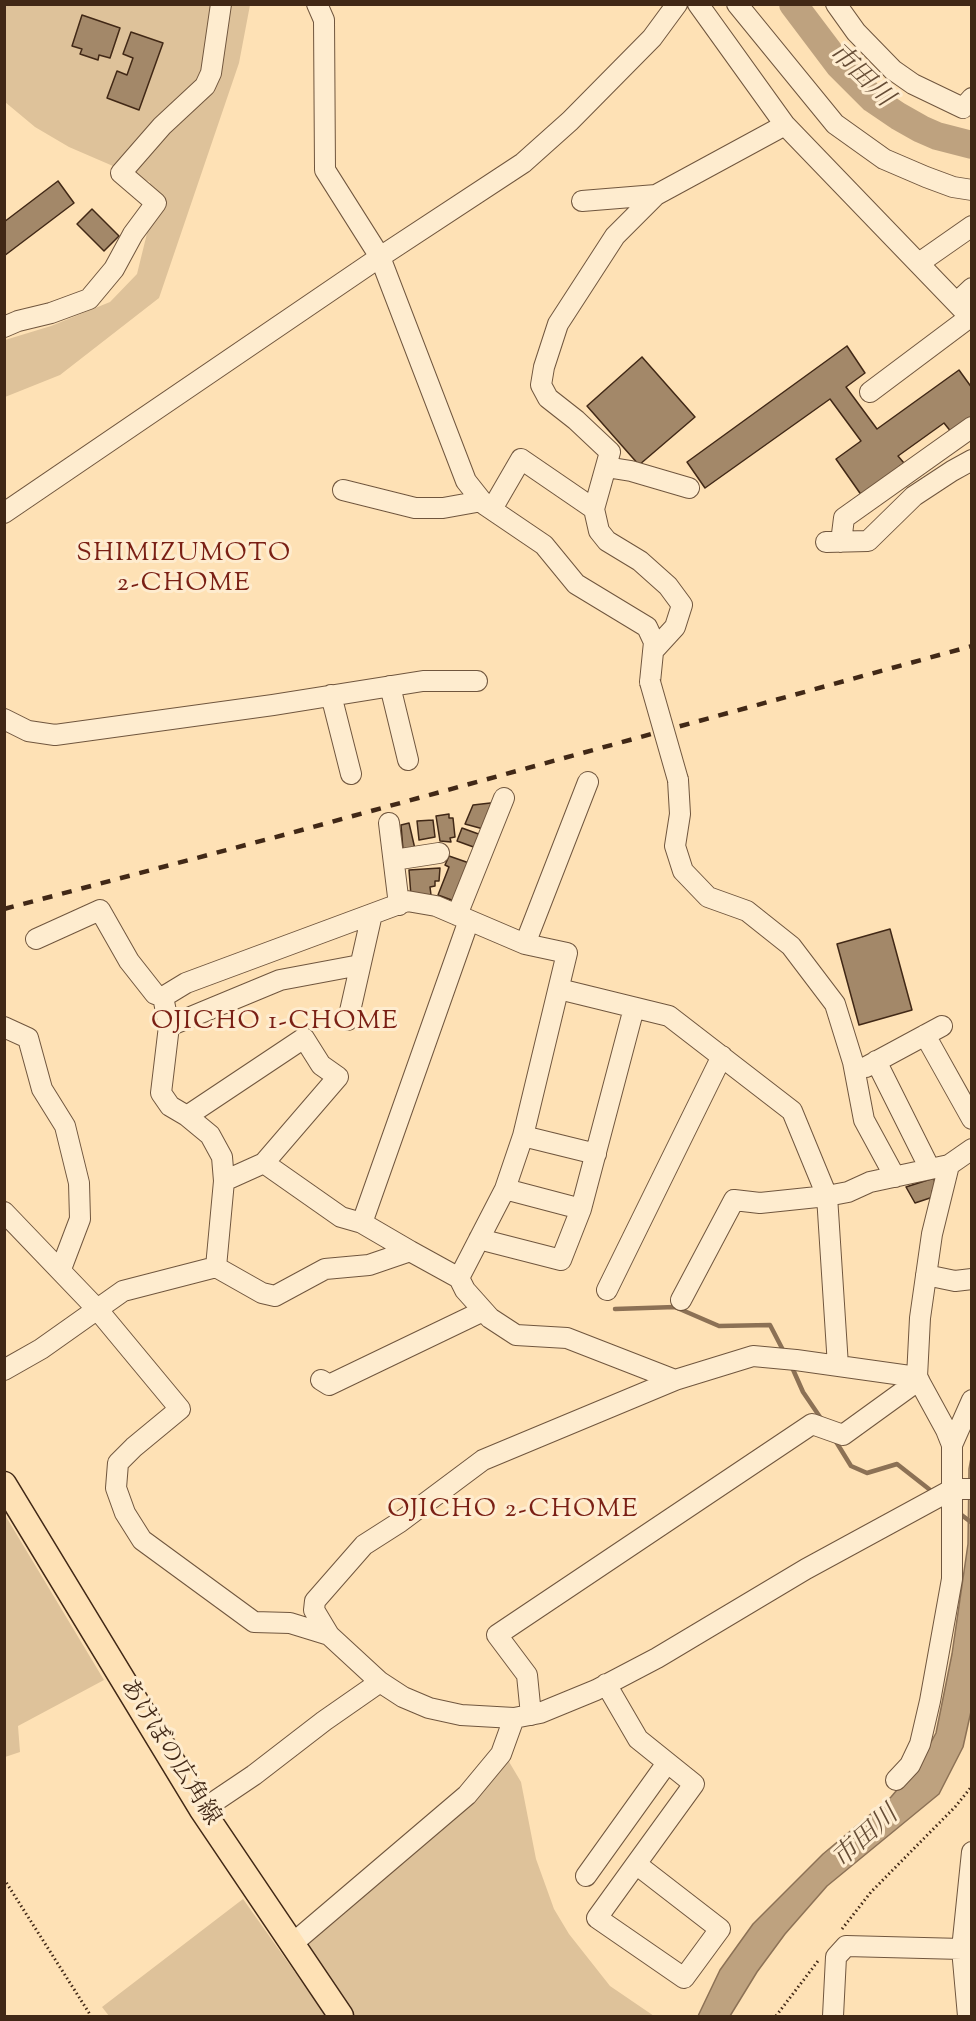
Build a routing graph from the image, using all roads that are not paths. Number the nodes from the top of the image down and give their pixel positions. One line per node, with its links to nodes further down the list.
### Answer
1 (221, 4): 17 (street)
2 (317, 4): 13 (street)
3 (677, 4): 13 (street)
4 (698, 4): 8 (street)
5 (737, 4): 9 (street)
6 (837, 4): 7 (street)
7 (969, 105)
8 (785, 125): 10 (street); 14 (street)
9 (972, 190)
10 (656, 195): 11 (street); 21 (street)
11 (582, 201)
12 (972, 226): 14 (street)
13 (380, 256): 24 (street); 26 (street)
14 (919, 263): 16 (street)
15 (972, 288): 16 (street)
16 (966, 313): 18 (street)
17 (4, 327)
18 (870, 392)
19 (972, 427): 20 (street)
20 (972, 460)
21 (606, 467): 22 (street); 25 (street)
22 (688, 488)
23 (343, 490): 24 (street)
24 (487, 505): 25 (street); 27 (street)
25 (594, 509): 27 (street)
26 (4, 513)
27 (653, 651): 53 (street, bridge)
28 (477, 681): 29 (street)
29 (390, 686): 30 (street); 32 (street)
30 (332, 695): 31 (street); 33 (street)
31 (4, 719)
32 (408, 760)
33 (351, 774)
34 (588, 782): 43 (street)
35 (504, 798): 41 (street)
36 (389, 823): 38 (street)
37 (439, 853): 38 (street)
38 (394, 860): 39 (street)
39 (399, 905): 40 (street); 41 (street)
40 (372, 914): 44 (street); 46 (street)
41 (463, 918): 43 (street); 67 (street)
42 (36, 939): 46 (street)
43 (525, 944): 45 (street)
44 (360, 965): 48 (street); 49 (street)
45 (559, 989): 47 (street); 56 (street)
46 (163, 997): 49 (street)
47 (634, 1008): 51 (street); 58 (street)
48 (348, 1020)
49 (169, 1026): 54 (street)
50 (4, 1028): 71 (street)
51 (722, 1056): 64 (street); 75 (street)
52 (876, 1061): 53 (street); 55 (street); 60 (street)
53 (855, 1073): 61 (street)
54 (187, 1116): 59 (street); 62 (street)
55 (972, 1119)
56 (522, 1136): 58 (street); 63 (street)
57 (972, 1149): 60 (street)
58 (596, 1154): 65 (street)
59 (264, 1163): 62 (street); 67 (street)
60 (939, 1167): 61 (street); 72 (street)
61 (895, 1177): 64 (street)
62 (224, 1180): 70 (street)
63 (505, 1190): 65 (street); 68 (street)
64 (827, 1196): 76 (street); 79 (street)
65 (581, 1209): 68 (street)
66 (4, 1212): 71 (street)
67 (362, 1223): 69 (street)
68 (479, 1239): 73 (street)
69 (410, 1251): 70 (street); 73 (street)
70 (216, 1268): 77 (street)
71 (61, 1269): 77 (street)
72 (926, 1275): 74 (street); 81 (street)
73 (459, 1278): 78 (street)
74 (972, 1279)
75 (607, 1290)
76 (681, 1300)
77 (97, 1309): 80 (street); 88 (street)
78 (483, 1311): 82 (street); 83 (street)
79 (838, 1366): 81 (street); 83 (street)
80 (4, 1370)
81 (918, 1378): 85 (street); 91 (street)
82 (321, 1380)
83 (675, 1380): 88 (street)
84 (972, 1400): 85 (street)
85 (952, 1446): 87 (street)
86 (4, 1484): 94 (main road, あけぼの広角線)
87 (962, 1489): 90 (street); 93 (street)
88 (328, 1635): 89 (street)
89 (380, 1682): 91 (street); 94 (street)
90 (606, 1684): 91 (street); 92 (street)
91 (522, 1716): 98 (street)
92 (667, 1763): 96 (street); 97 (street)
93 (896, 1780)
94 (202, 1810): 98 (main road, あけぼの広角線)
95 (972, 1852): 99 (street)
96 (636, 1864): 96 (street)
97 (586, 1876)
98 (292, 1944): 100 (main road, あけぼの広角線)
99 (962, 1949): 101 (street); 102 (street)
100 (341, 2016)
101 (833, 2016)
102 (968, 2016)

